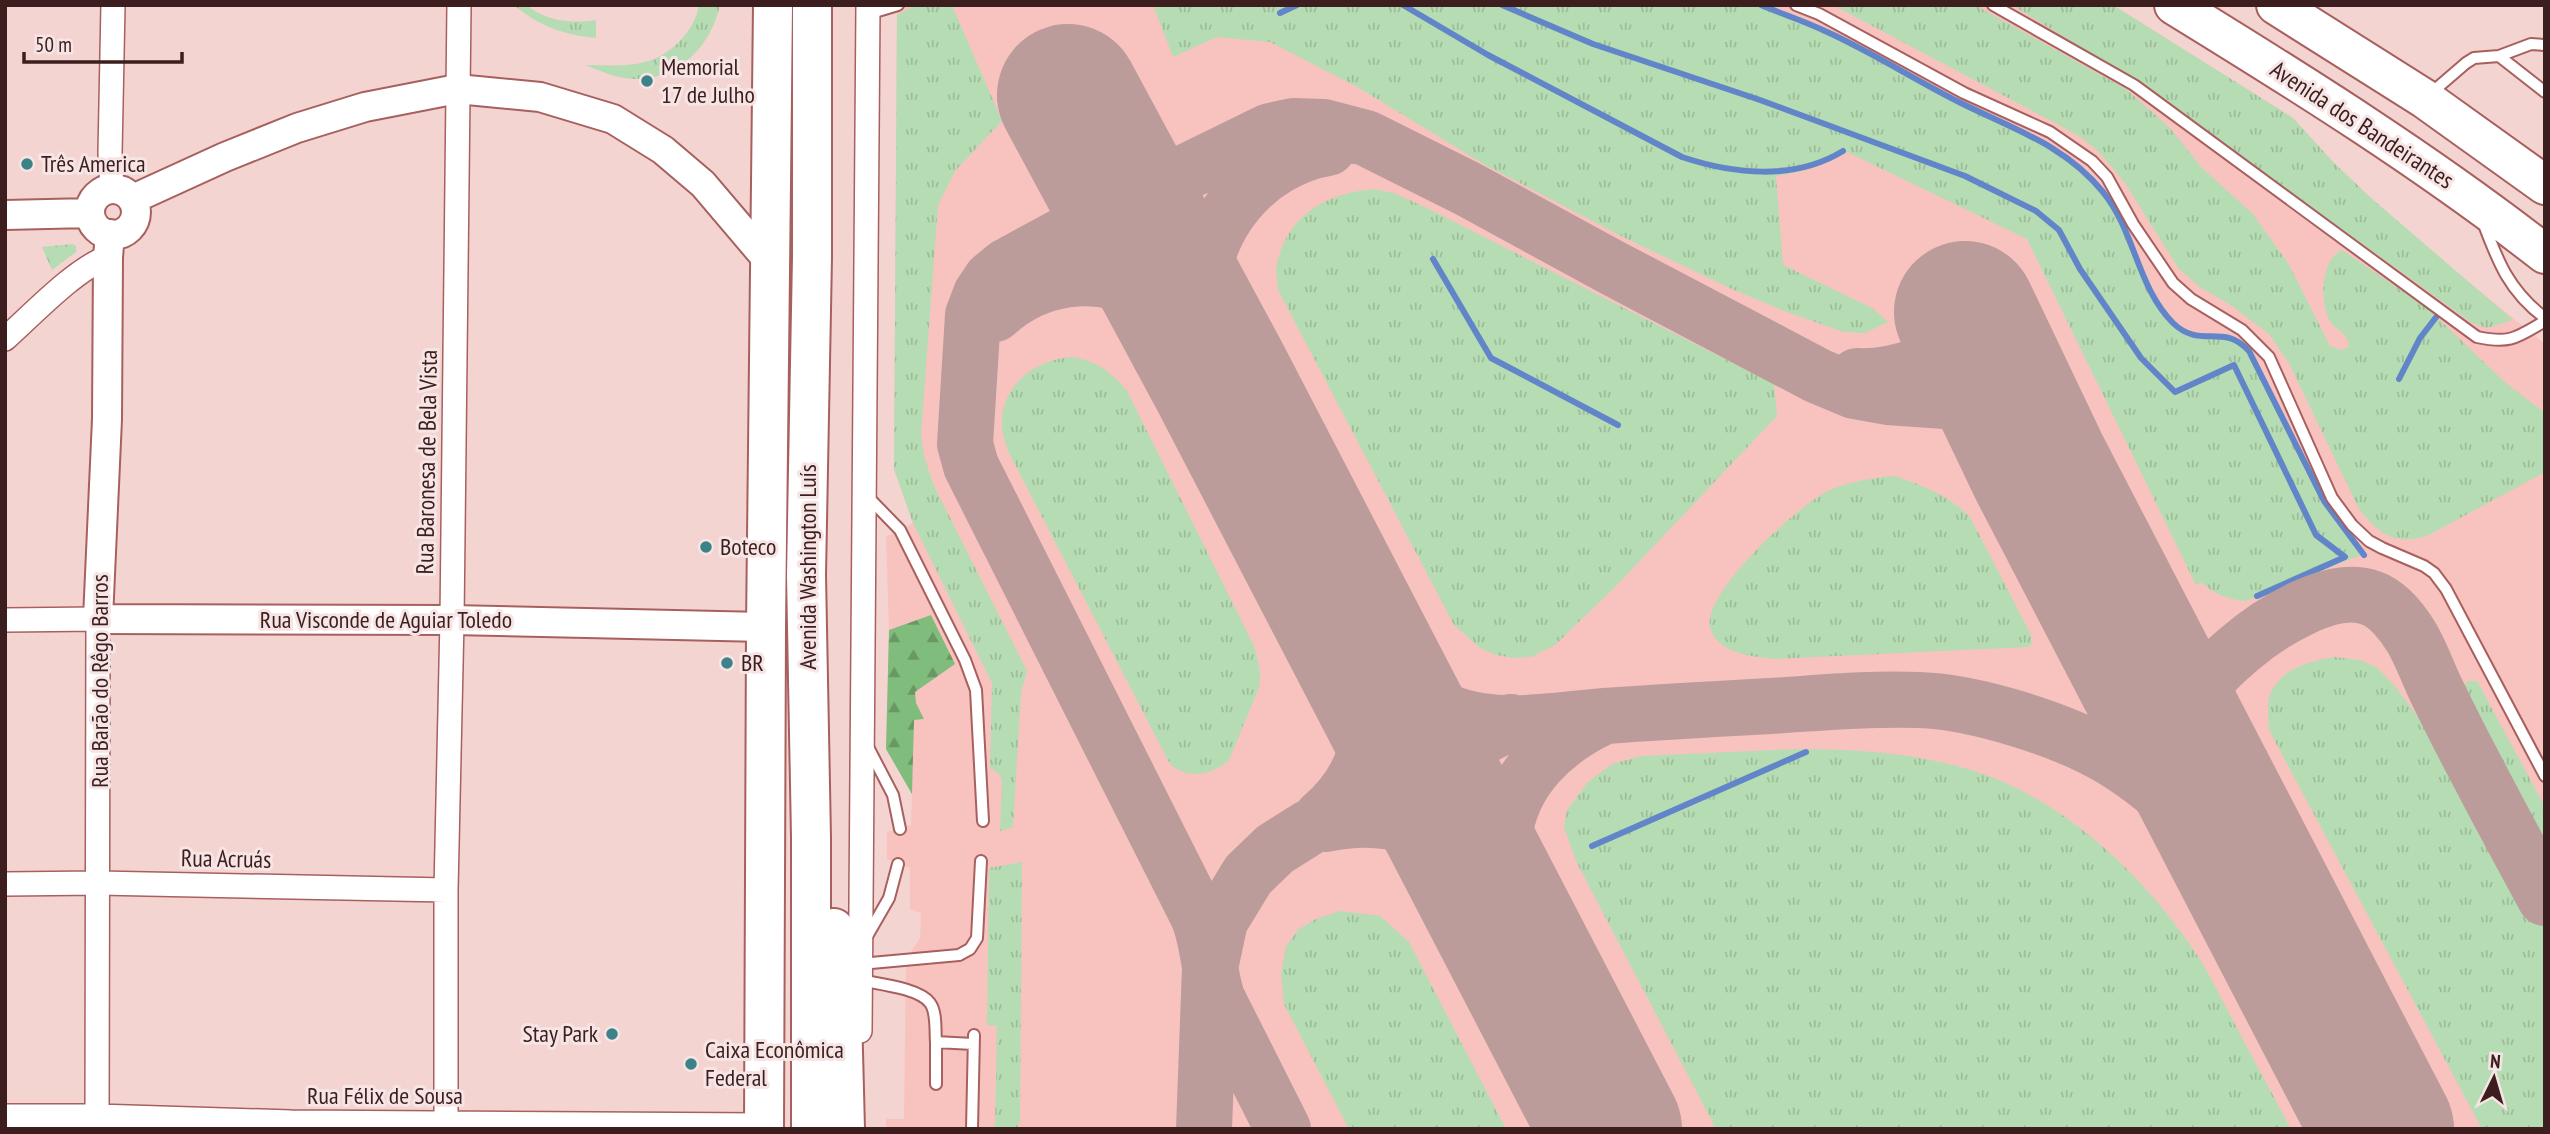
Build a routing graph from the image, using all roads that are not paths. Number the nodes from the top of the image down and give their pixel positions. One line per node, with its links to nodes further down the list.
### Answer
1 (113, 5): 17 (street)
2 (459, 5): 13 (street, Rua Baronesa de Bela Vista)
3 (773, 5): 23 (highway, Avenida Washington Luís)
4 (812, 5): 35 (highway, Avenida Washington Luís)
5 (898, 5): 10 (lane)
6 (1796, 5): 32 (lane)
7 (1993, 5): 24 (lane)
8 (2174, 5): 18 (highway, Avenida dos Bandeirantes)
9 (2276, 5): 15 (highway)
10 (868, 10): 26 (street)
11 (2545, 45): 12 (lane)
12 (2499, 56): 14 (lane); 15 (lane)
13 (457, 89): 17 (street); 23 (street); 29 (street, Rua Baronesa de Bela Vista)
14 (2545, 92)
15 (2425, 99): 16 (highway)
16 (2545, 186)
17 (122, 194): 19 (street); 21 (street)
18 (2475, 200): 22 (highway, Avenida dos Bandeirantes); 24 (lane)
19 (90, 213): 20 (street); 21 (street)
20 (5, 215)
21 (109, 246): 25 (street); 27 (street, Rua Barão do Rêgo Barros)
22 (2545, 254)
23 (771, 264): 30 (highway, Avenida Washington Luís)
24 (2545, 319)
25 (5, 339)
26 (864, 494): 31 (street); 33 (lane)
27 (98, 619): 28 (street, Rua Visconde de Aguiar Toledo); 29 (street, Rua Visconde de Aguiar Toledo); 38 (street, Rua Barão do Rêgo Barros)
28 (5, 620)
29 (452, 620): 30 (street, Rua Visconde de Aguiar Toledo); 40 (street, Rua Baronesa de Bela Vista)
30 (766, 627): 47 (highway, Avenida Washington Luís)
31 (862, 737): 34 (lane); 41 (street)
32 (2545, 776)
33 (983, 821)
34 (900, 828)
35 (811, 837): 48 (highway, Avenida Washington Luís); 49 (highway)
36 (981, 861): 41 (lane)
37 (898, 863): 41 (lane)
38 (99, 883): 39 (street, Rua Acruás); 40 (street, Rua Acruás); 45 (street, Rua Barão do Rêgo Barros)
39 (5, 884)
40 (446, 890): 46 (street, Rua Baronesa de Bela Vista)
41 (860, 963): 42 (lane); 50 (street)
42 (936, 1042): 43 (lane); 51 (lane)
43 (936, 1084)
44 (5, 1116): 45 (street, Rua Félix de Sousa)
45 (97, 1122): 46 (street, Rua Félix de Sousa)
46 (446, 1126): 47 (street, Rua Félix de Sousa)
47 (764, 1127)
48 (811, 1129)
49 (845, 1129)
50 (859, 1129)
51 (972, 1129)

